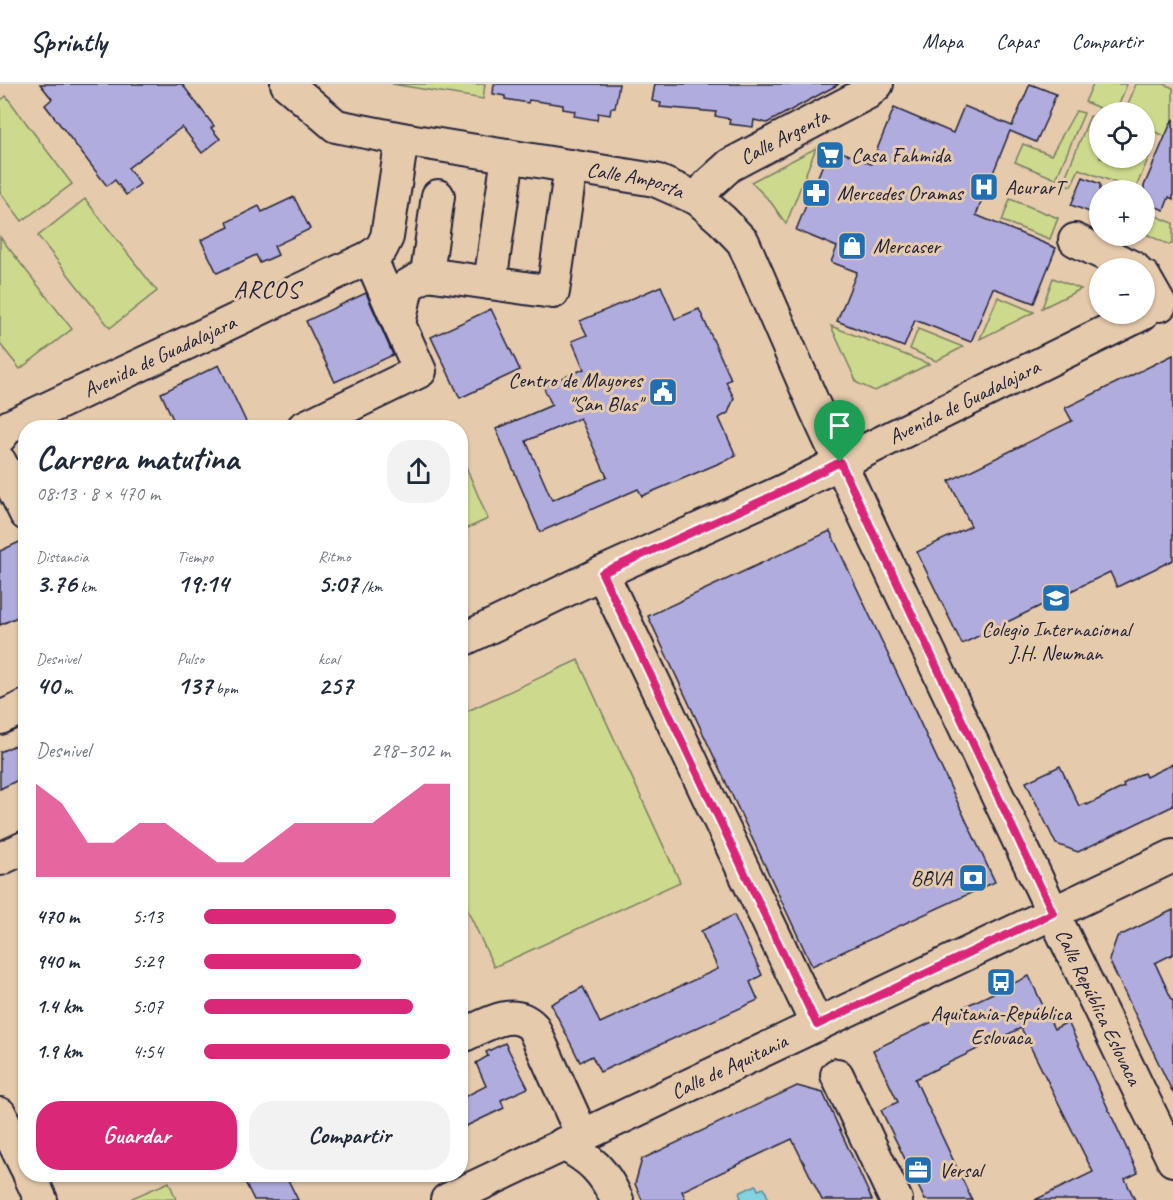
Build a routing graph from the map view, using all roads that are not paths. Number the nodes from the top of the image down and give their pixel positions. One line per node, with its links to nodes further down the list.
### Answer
1 (287, 84): 3 (street, Calle Amposta)
2 (878, 84): 7 (street, Calle Argenta)
3 (402, 139): 4 (street, Calle Amposta); 9 (street, Avenida de Guadalajara)
4 (508, 156): 5 (street, Calle Amposta); 12 (street)
5 (570, 166): 7 (street, Calle Amposta); 12 (street)
6 (438, 196): 11 (street)
7 (698, 199): 20 (street, Calle Amposta)
8 (1075, 240): 10 (street)
9 (370, 257): 13 (street); 15 (street, Avenida de Guadalajara)
10 (1113, 258)
11 (427, 274): 12 (street); 13 (street)
12 (490, 283)
13 (399, 324): 16 (street)
14 (1120, 324): 20 (street, Avenida de Guadalajara)
15 (23, 420)
16 (319, 420)
17 (18, 422): 18 (street, Avenida de Guadalajara)
18 (0, 437)
19 (0, 462): 21 (street)
20 (840, 462): 22 (street, Avenida de Guadalajara); 29 (street, Calle República Eslovaca)
21 (18, 498)
22 (602, 573): 23 (street, Avenida de Guadalajara); 30 (street)
23 (468, 637)
24 (18, 710): 25 (street)
25 (0, 718)
26 (18, 852): 28 (street)
27 (1173, 856): 29 (street, Calle de Aquitania)
28 (0, 860)
29 (1053, 913): 30 (street, Calle de Aquitania); 36 (street, Calle República Eslovaca)
30 (817, 1025): 34 (street, Calle de Aquitania)
31 (468, 1033): 34 (street)
32 (837, 1075): 41 (street)
33 (0, 1114): 35 (street)
34 (573, 1140): 39 (street, Calle de Aquitania); 40 (street)
35 (18, 1151)
36 (1173, 1160)
37 (33, 1182): 38 (street)
38 (41, 1200)
39 (447, 1200)
40 (617, 1200)
41 (896, 1200)

